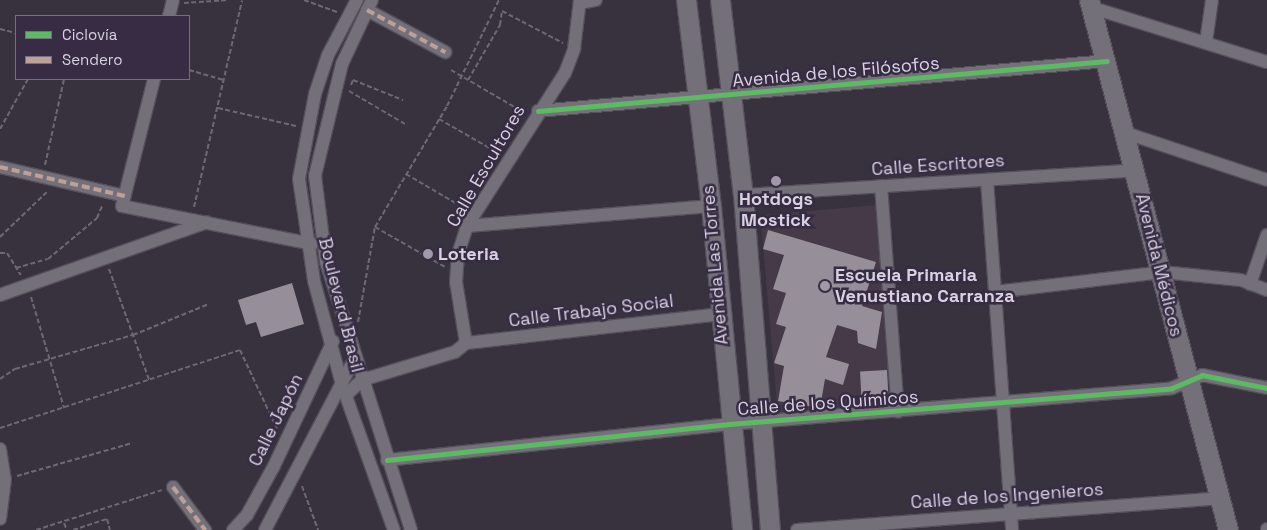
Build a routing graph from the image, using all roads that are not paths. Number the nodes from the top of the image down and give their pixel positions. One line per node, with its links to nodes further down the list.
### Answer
1 (357, 0): 30 (street, Boulevard Brasil)
2 (596, 0): 6 (street)
3 (686, 0): 16 (main road, Avenida Las Torres)
4 (720, 0): 15 (main road, Avenida Las Torres)
5 (1212, 0): 10 (street)
6 (580, 1): 17 (street, Calle Escultores)
7 (1089, 3): 9 (street); 12 (main road, Avenida Médicos)
8 (369, 5): 11 (street); 31 (street, Boulevard Brasil)
9 (1114, 6): 10 (street)
10 (1206, 42): 13 (street)
11 (445, 52)
12 (1107, 62): 15 (street, Avenida de los Filósofos); 18 (main road, Avenida Médicos)
13 (1267, 62)
14 (154, 80): 25 (street)
15 (732, 95): 16 (street, Avenida de los Filósofos); 24 (main road, Avenida Las Torres)
16 (700, 100): 17 (street, Avenida de los Filósofos); 26 (main road, Avenida Las Torres)
17 (536, 114): 28 (street, Calle Escultores)
18 (1126, 133): 20 (main road, Avenida Médicos); 22 (street)
19 (0, 167): 25 (street)
20 (1135, 170): 21 (street, Calle Escritores); 32 (main road, Avenida Médicos)
21 (986, 180): 23 (street, Calle Escritores); 35 (street)
22 (1267, 180)
23 (881, 186): 24 (street, Calle Escritores); 47 (street)
24 (743, 195): 49 (main road, Avenida Las Torres)
25 (123, 201): 27 (street)
26 (712, 206): 28 (street); 37 (main road, Avenida Las Torres)
27 (207, 222): 30 (street); 36 (street)
28 (467, 226): 39 (street, Calle Escultores)
29 (1267, 235): 33 (street)
30 (306, 242): 31 (street); 40 (street, Boulevard Brasil)
31 (322, 246): 38 (street, Boulevard Brasil)
32 (1162, 272): 33 (street); 35 (street); 43 (main road, Avenida Médicos)
33 (1250, 284): 34 (street)
34 (1267, 290)
35 (995, 292): 46 (street)
36 (0, 295)
37 (719, 314): 39 (street, Calle Trabajo Social); 48 (main road, Avenida Las Torres)
38 (343, 321): 40 (street, Calle Japón); 41 (street, Boulevard Brasil)
39 (466, 343): 42 (street)
40 (332, 344): 45 (street, Boulevard Brasil); 57 (street, Calle Japón)
41 (354, 355): 42 (street, Boulevard Brasil); 45 (street)
42 (362, 380): 45 (street); 51 (street, Boulevard Brasil)
43 (1188, 380): 44 (street, Calle de los Químicos); 46 (street, Calle de los Químicos); 53 (main road, Avenida Médicos)
44 (1267, 388)
45 (344, 390): 58 (street); 59 (street, Boulevard Brasil)
46 (1003, 402): 47 (street, Calle de los Químicos); 54 (street)
47 (898, 412): 49 (street, Calle de los Químicos)
48 (729, 424): 49 (street, Calle de los Químicos); 51 (street, Calle de los Químicos); 61 (main road, Avenida Las Torres)
49 (760, 424): 62 (main road, Avenida Las Torres)
50 (0, 449): 55 (street)
51 (387, 460): 60 (street, Boulevard Brasil)
52 (173, 487): 56 (street)
53 (1220, 498): 54 (street, Calle de los Ingenieros); 65 (main road, Avenida Médicos)
54 (1010, 512): 63 (street, Calle de los Ingenieros); 64 (street)
55 (0, 518)
56 (205, 530)
57 (233, 530)
58 (265, 530)
59 (394, 530)
60 (411, 530)
61 (742, 530)
62 (770, 530)
63 (797, 530)
64 (1012, 530)
65 (1228, 530)

